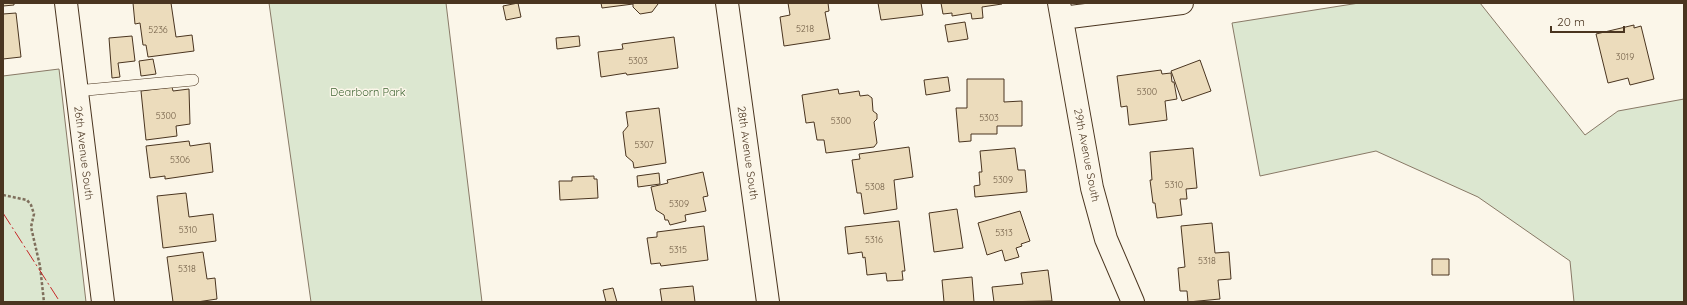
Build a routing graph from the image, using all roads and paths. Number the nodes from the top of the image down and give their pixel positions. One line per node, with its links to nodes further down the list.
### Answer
1 (66, 3): 6 (street, 26th Avenue South)
2 (727, 3): 10 (street, 28th Avenue South)
3 (1182, 3): 4 (street)
4 (1060, 10): 11 (street, 29th Avenue South)
5 (193, 80): 6 (lane)
6 (76, 91): 9 (street, 26th Avenue South)
7 (3, 195): 8 (path)
8 (44, 302)
9 (103, 302)
10 (768, 302)
11 (1133, 302)

